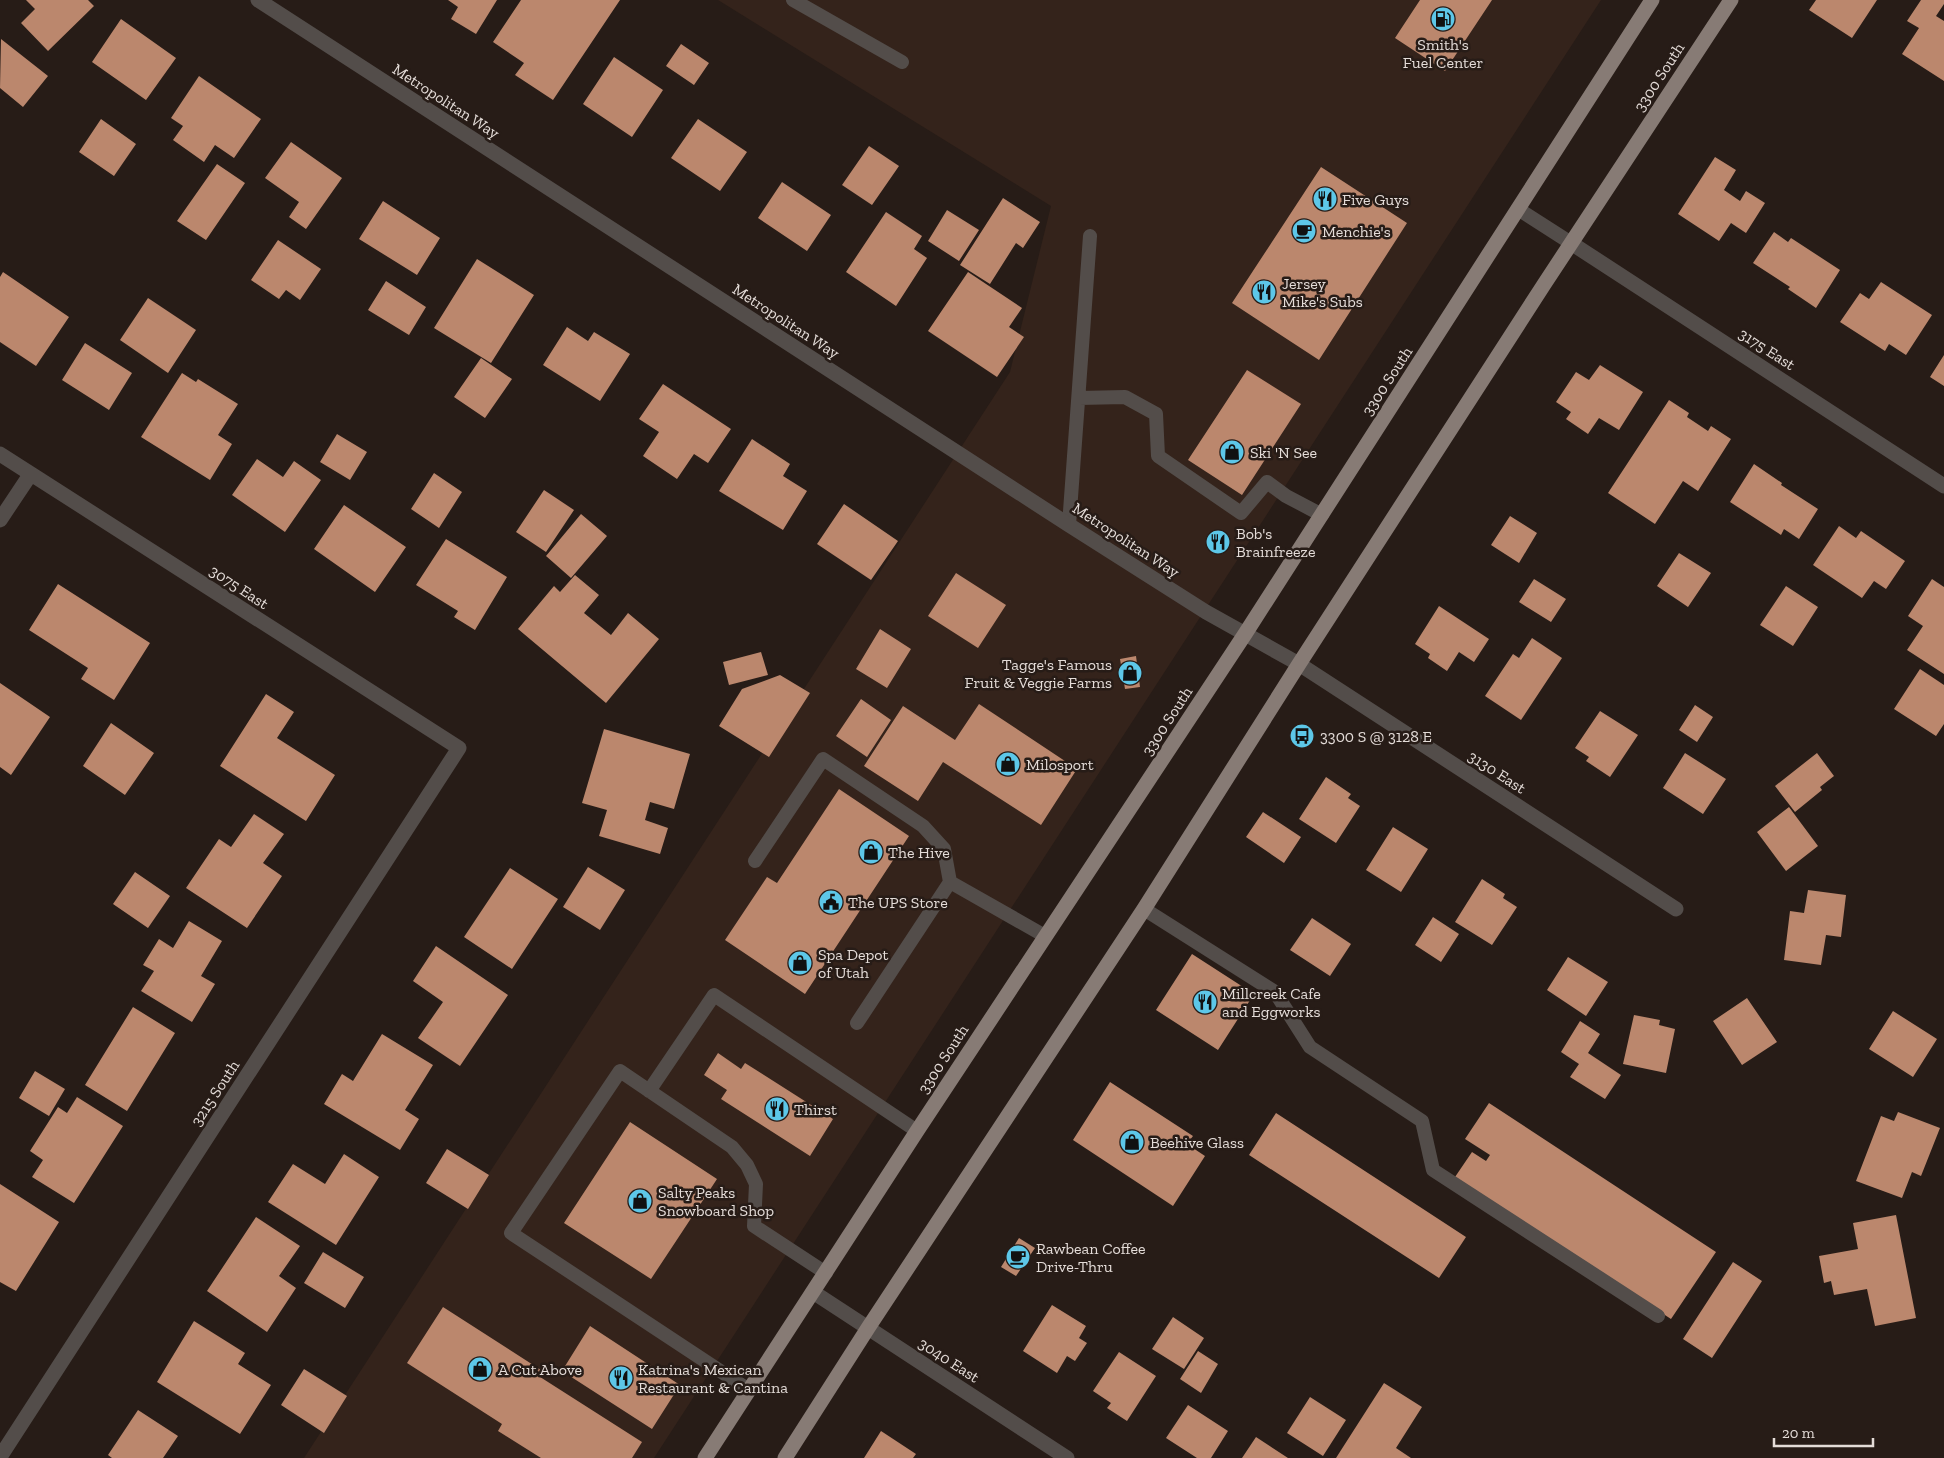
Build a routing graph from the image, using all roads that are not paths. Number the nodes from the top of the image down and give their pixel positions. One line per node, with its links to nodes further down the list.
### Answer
1 (258, 0): 15 (street, Metropolitan Way)
2 (793, 0): 5 (lane)
3 (1652, 0): 6 (main road, 3300 South)
4 (1731, 0): 8 (main road, 3300 South)
5 (902, 62)
6 (1518, 209): 8 (lane); 13 (main road, 3300 South)
7 (1090, 236): 9 (lane)
8 (1571, 243): 12 (street, 3175 East); 17 (main road, 3300 South)
9 (1079, 398): 13 (lane); 15 (lane)
10 (0, 454): 11 (street, 3075 East)
11 (30, 475): 14 (street); 18 (street, 3075 East)
12 (1944, 486)
13 (1322, 515): 16 (main road, 3300 South)
14 (0, 520)
15 (1069, 525): 16 (street, Metropolitan Way)
16 (1245, 634): 17 (street, Metropolitan Way); 23 (main road, 3300 South)
17 (1299, 664): 21 (main road, 3300 South); 22 (street, 3130 East)
18 (459, 748): 32 (street, 3215 South)
19 (755, 860): 20 (lane)
20 (950, 882): 23 (lane); 24 (lane)
21 (1144, 909): 29 (lane); 30 (main road, 3300 South)
22 (1676, 909)
23 (1045, 936): 26 (main road, 3300 South)
24 (857, 1023)
25 (649, 1090): 26 (lane); 27 (lane); 31 (lane)
26 (917, 1131): 27 (main road, 3300 South)
27 (826, 1273): 28 (main road, 3300 South)
28 (813, 1292): 30 (street, 3040 East); 31 (main road, 3300 South)
29 (1658, 1316)
30 (868, 1328): 34 (main road, 3300 South); 35 (street, 3040 East)
31 (750, 1390): 33 (main road, 3300 South)
32 (0, 1457)
33 (706, 1458)
34 (785, 1458)
35 (1067, 1458)

